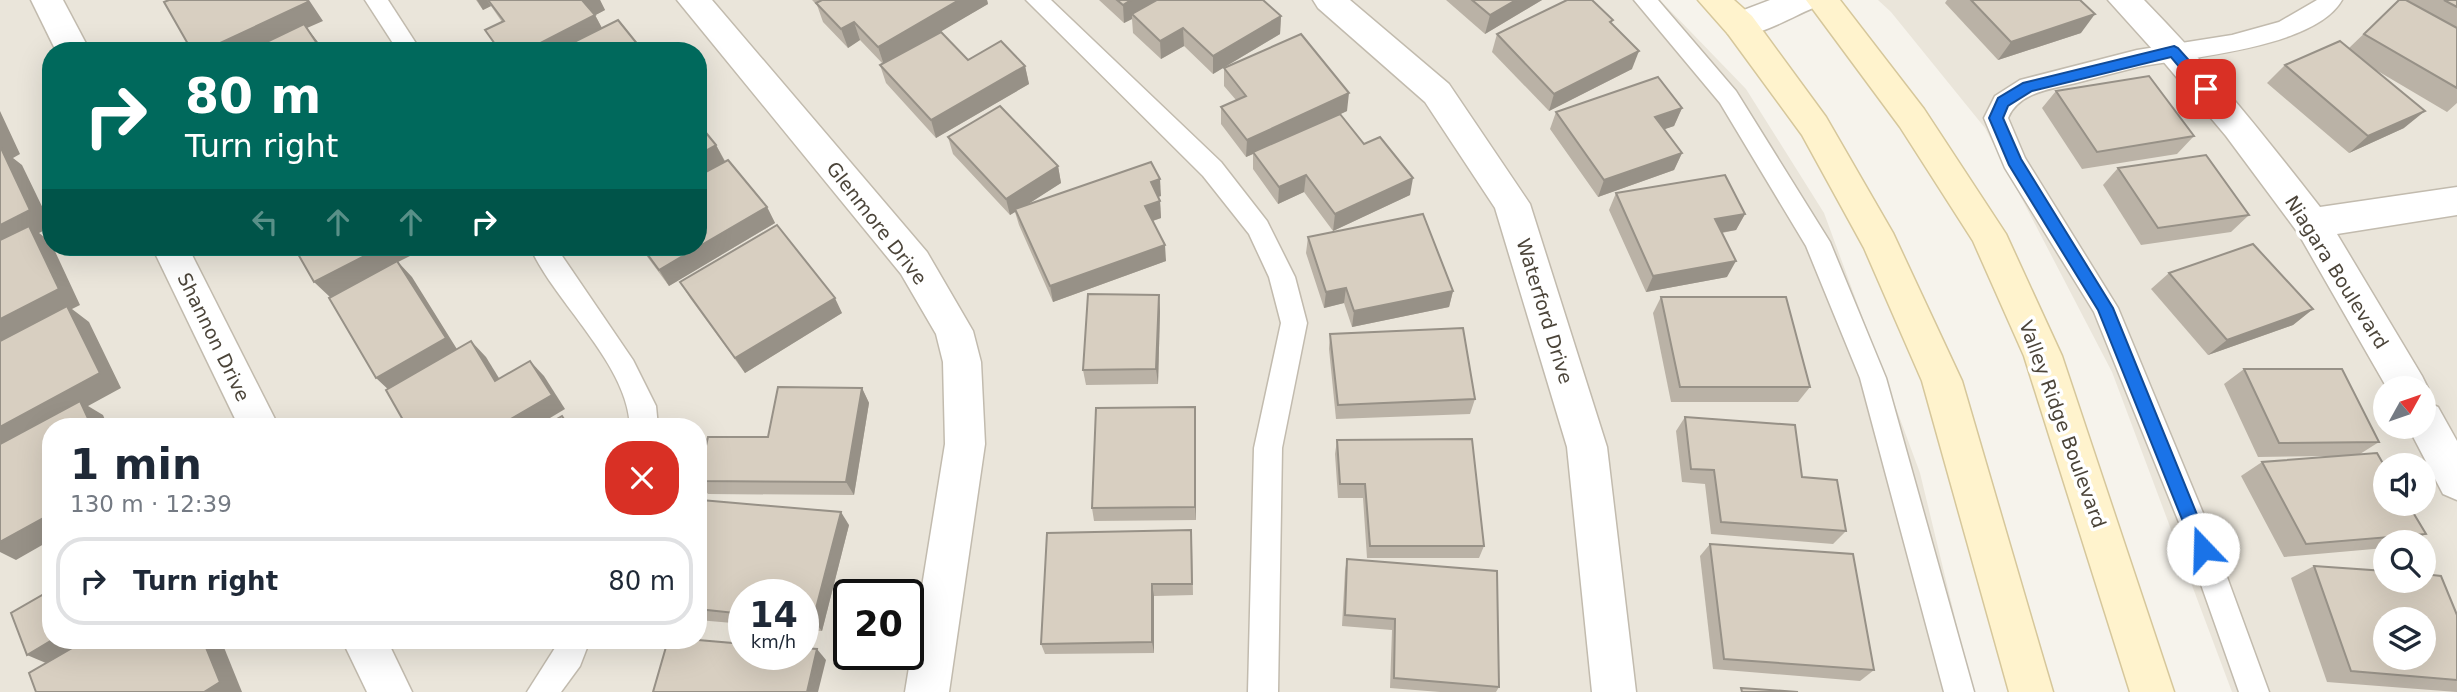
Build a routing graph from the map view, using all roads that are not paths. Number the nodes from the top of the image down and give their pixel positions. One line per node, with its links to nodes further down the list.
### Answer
1 (47, 0): 12 (street)
2 (376, 0): 13 (lane)
3 (693, 0): 28 (street, Glenmore Drive)
4 (1037, 0): 29 (lane)
5 (1329, 0): 30 (street, Waterford Drive)
6 (1646, 0): 31 (lane)
7 (1802, 0): 11 (street)
8 (1822, 0): 33 (main road, Valley Ridge Boulevard)
9 (2124, 0): 14 (street, Niagara Boulevard)
10 (2331, 0): 14 (lane)
11 (1727, 12): 32 (main road)
12 (68, 42)
13 (404, 42)
14 (2174, 51): 16 (street, Niagara Boulevard); 34 (lane)
15 (2457, 201): 16 (street)
16 (2311, 223): 19 (street, Niagara Boulevard)
17 (174, 256): 20 (street, Shannon Drive)
18 (548, 256): 21 (lane)
19 (2401, 376)
20 (255, 418)
21 (644, 418)
22 (2435, 439): 23 (street)
23 (2457, 481)
24 (368, 649): 26 (street)
25 (572, 649): 27 (lane)
26 (390, 692)
27 (542, 692)
28 (927, 692)
29 (1263, 692)
30 (1614, 692)
31 (1959, 692)
32 (2031, 692)
33 (2152, 692)
34 (2254, 692)

